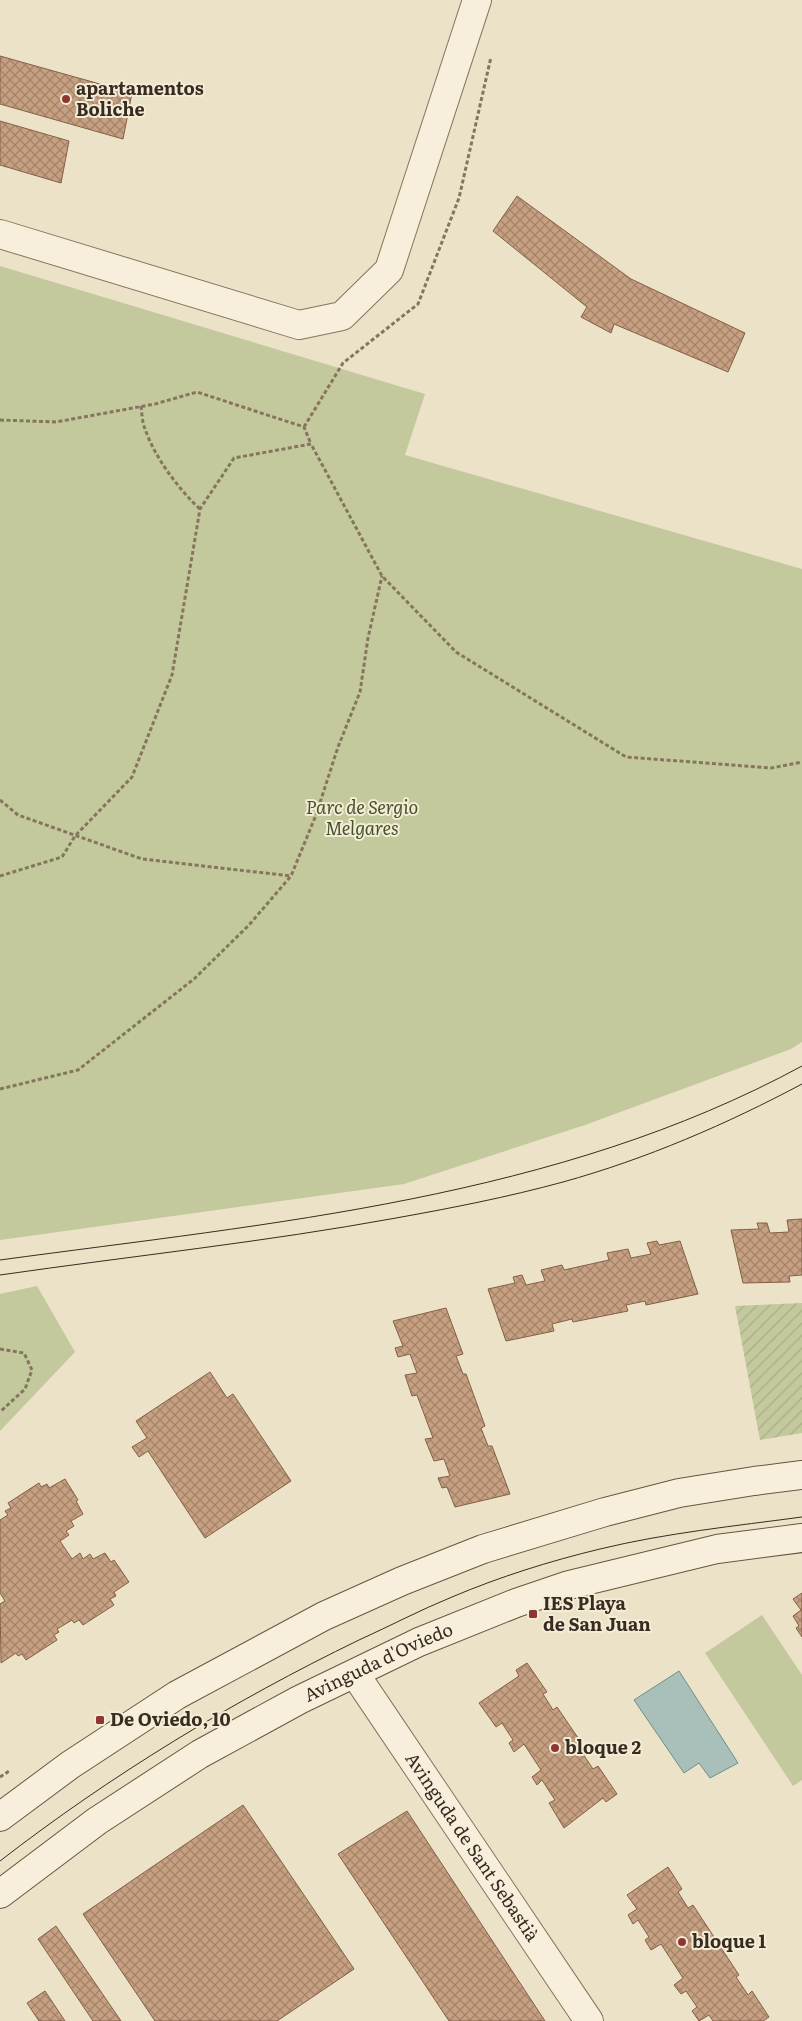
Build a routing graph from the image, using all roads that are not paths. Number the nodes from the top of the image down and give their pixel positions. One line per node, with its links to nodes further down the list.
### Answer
1 (477, 0): 2 (street)
2 (0, 234)
3 (802, 1475): 6 (street)
4 (802, 1538): 5 (street, Avinguda d'Oviedo)
5 (355, 1674): 7 (street, Avinguda d'Oviedo); 8 (street, Avinguda de Sant Sebastià)
6 (0, 1817)
7 (0, 1894)
8 (589, 2021)

